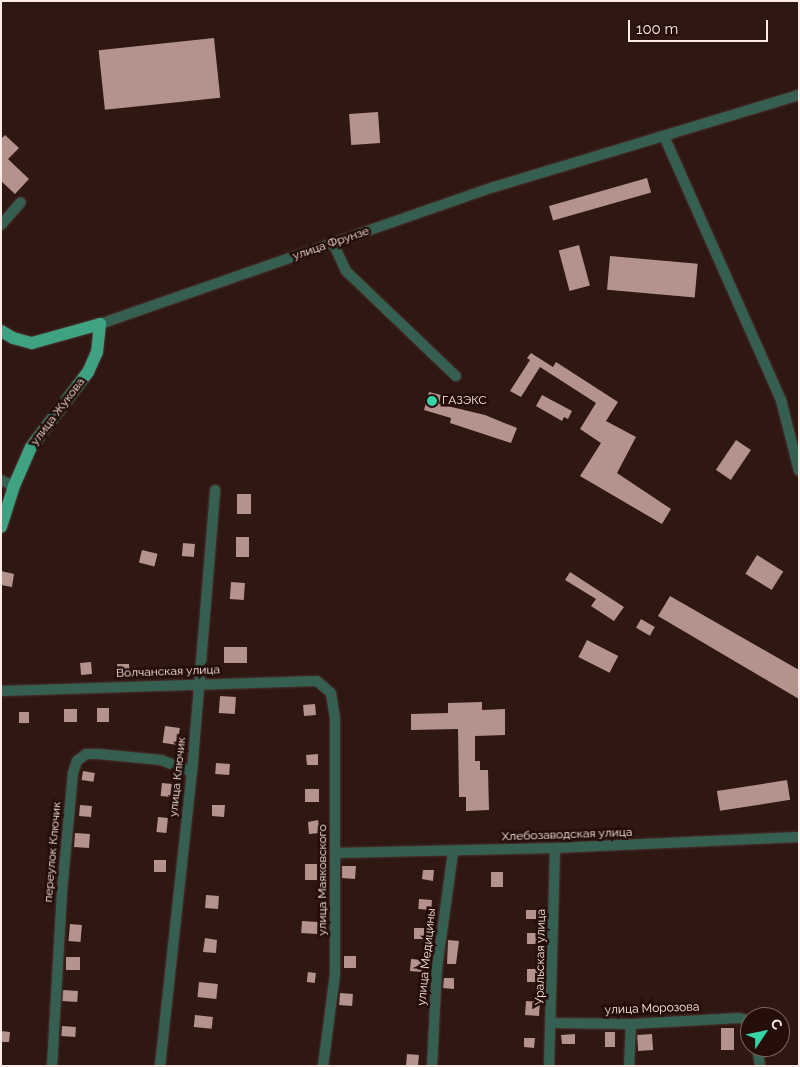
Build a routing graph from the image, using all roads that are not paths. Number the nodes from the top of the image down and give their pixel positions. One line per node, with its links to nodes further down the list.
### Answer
1 (799, 95): 2 (street, улица Фрунзе)
2 (664, 136): 5 (street, улица Фрунзе); 9 (street)
3 (21, 202): 4 (street)
4 (1, 225)
5 (333, 243): 6 (street, улица Фрунзе); 8 (street)
6 (100, 324): 7 (main road, улица Фрунзе); 11 (main road, улица Жукова)
7 (1, 331)
8 (456, 376)
9 (799, 471)
10 (1, 480): 11 (street)
11 (14, 486): 13 (main road, улица Жукова)
12 (215, 490): 14 (street, улица Ключик)
13 (1, 527)
14 (200, 683): 15 (street, Волчанская улица); 16 (street, Волчанская улица); 17 (street, улица Ключик)
15 (1, 691)
16 (331, 694): 21 (street, улица Маяковского)
17 (192, 772): 25 (street, переулок Ключик); 26 (street, улица Ключик)
18 (799, 837): 19 (street, Хлебозаводская улица)
19 (555, 848): 20 (street, Хлебозаводская улица); 23 (street, Уральская улица)
20 (453, 852): 21 (street, Хлебозаводская улица); 28 (street, улица Медицины)
21 (336, 853): 27 (street, улица Маяковского)
22 (740, 1018): 24 (street, улица Морозова)
23 (552, 1023): 24 (street, улица Морозова); 29 (street, Уральская улица)
24 (631, 1024): 30 (street)
25 (52, 1066)
26 (160, 1066)
27 (323, 1066)
28 (432, 1066)
29 (549, 1066)
30 (629, 1066)

